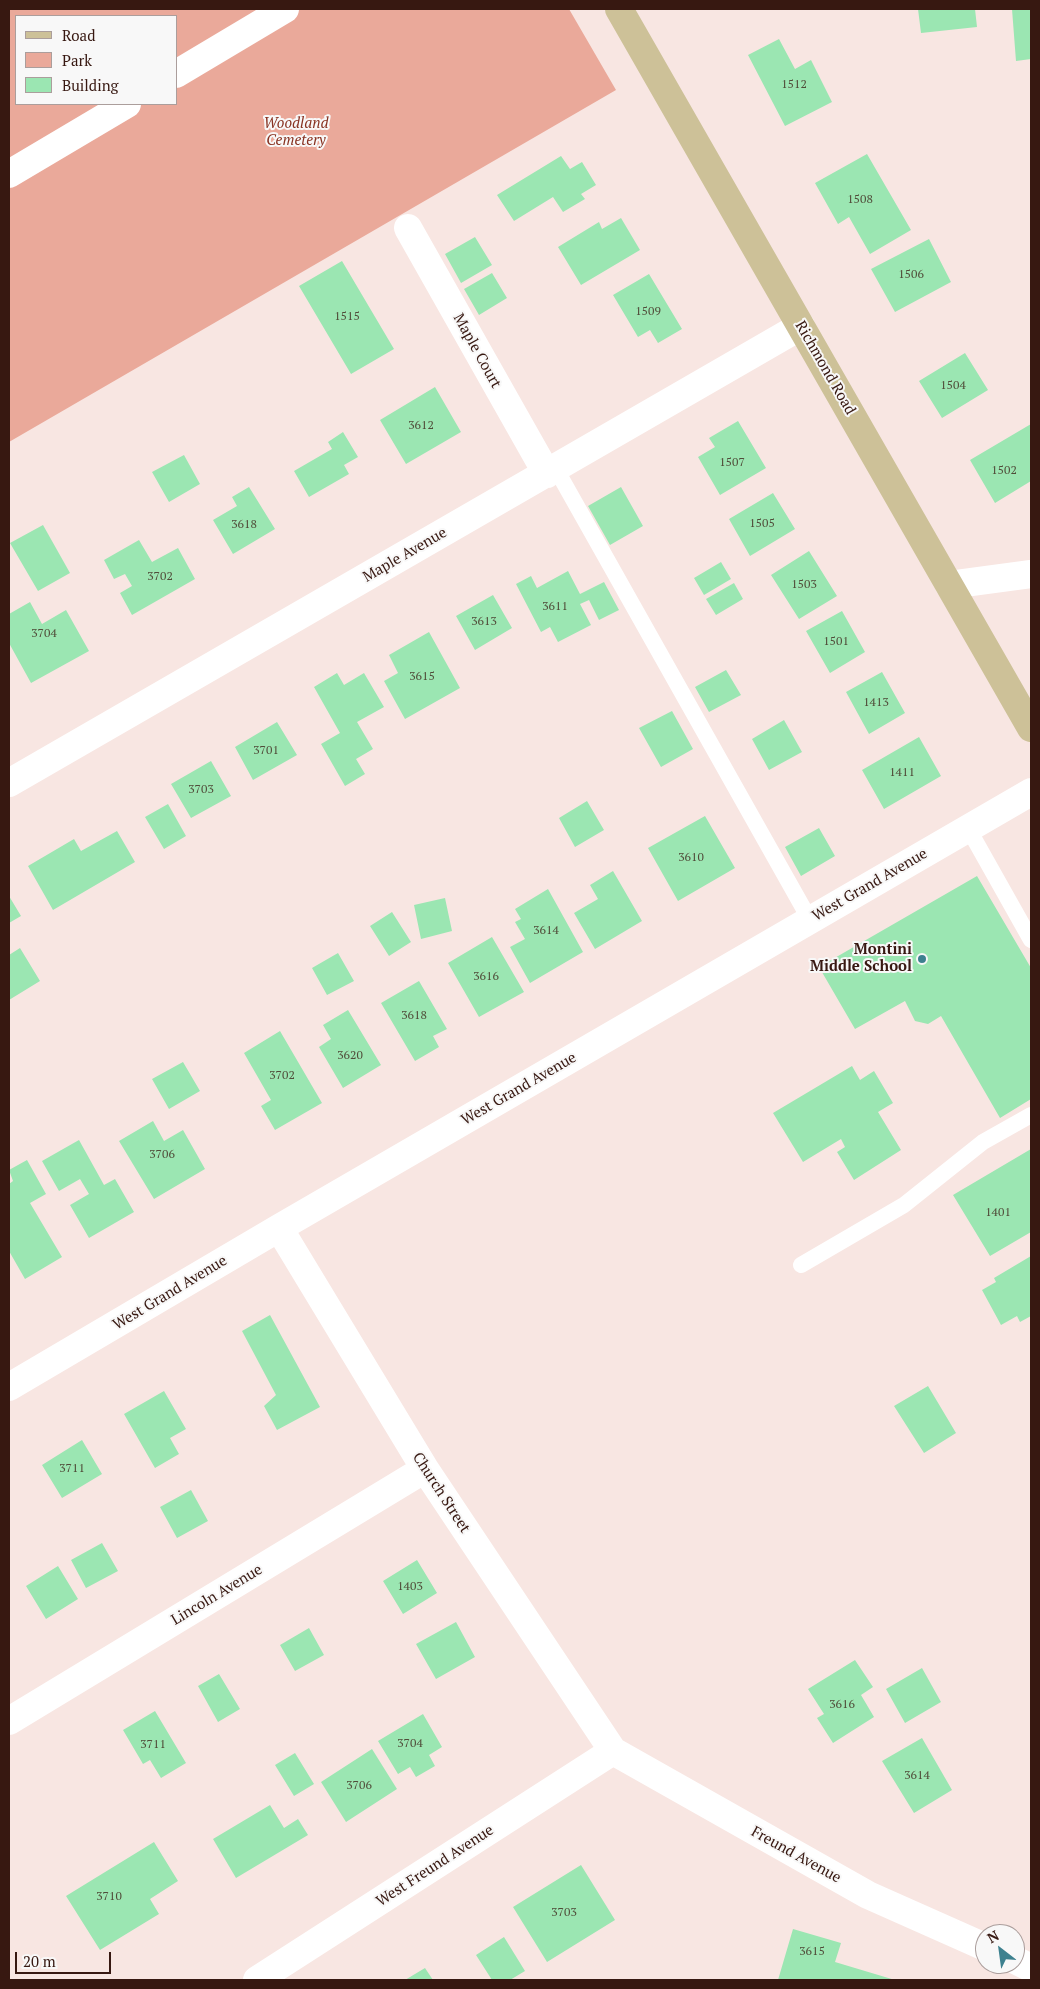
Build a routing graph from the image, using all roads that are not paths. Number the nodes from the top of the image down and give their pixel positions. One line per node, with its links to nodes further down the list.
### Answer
1 (286, 9): 3 (street)
2 (625, 11): 7 (main road, Richmond Road)
3 (178, 73)
4 (125, 105): 5 (street)
5 (9, 174)
6 (408, 228): 8 (street, Maple Court)
7 (801, 326): 8 (street, Maple Avenue); 10 (main road, Richmond Road)
8 (551, 472): 12 (street, Maple Avenue); 15 (lane)
9 (1031, 574): 10 (street)
10 (949, 585): 11 (main road, Richmond Road)
11 (1031, 728)
12 (9, 783)
13 (1031, 792): 14 (street, West Grand Avenue)
14 (968, 828): 15 (street, West Grand Avenue); 16 (lane)
15 (810, 920): 18 (street, West Grand Avenue)
16 (1031, 940)
17 (1031, 1114): 19 (lane)
18 (279, 1228): 20 (street, West Grand Avenue); 21 (street, Church Street)
19 (801, 1265)
20 (9, 1387)
21 (425, 1469): 22 (street, Lincoln Avenue); 23 (street, Church Street)
22 (9, 1721)
23 (613, 1752): 24 (street, Freund Avenue); 25 (street, West Freund Avenue)
24 (975, 1943)
25 (257, 1980)

